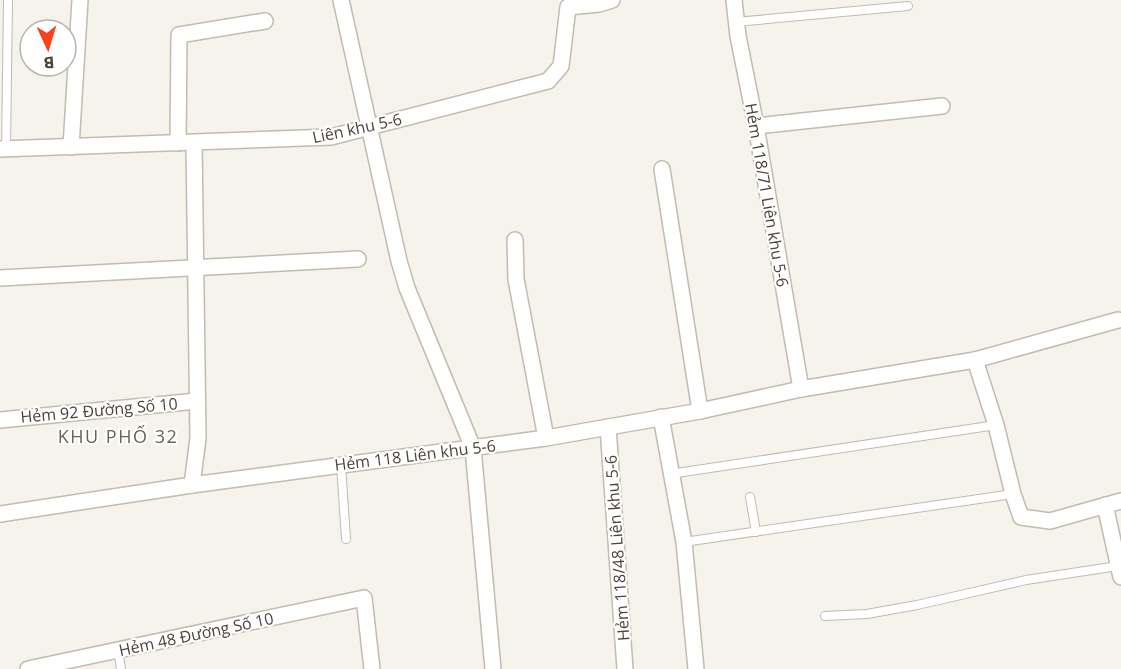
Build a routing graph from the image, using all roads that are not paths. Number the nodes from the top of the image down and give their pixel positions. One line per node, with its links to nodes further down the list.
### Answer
1 (8, 0): 16 (lane)
2 (80, 0): 15 (street)
3 (341, 0): 12 (street)
4 (612, 0): 6 (street, Liên khu 5-6)
5 (734, 0): 9 (street, Hẻm 118/71 Liên khu 5-6)
6 (567, 3): 12 (street, Liên khu 5-6)
7 (908, 6): 9 (lane)
8 (265, 21): 13 (street)
9 (736, 22): 11 (street, Hẻm 118/71 Liên khu 5-6)
10 (942, 106): 11 (street)
11 (756, 126): 24 (street, Hẻm 118/71 Liên khu 5-6)
12 (369, 127): 14 (street, Liên khu 5-6); 32 (street)
13 (178, 143): 14 (street, Liên khu 5-6); 15 (street, Liên khu 5-6)
14 (194, 143): 20 (street)
15 (71, 147): 16 (street, Liên khu 5-6)
16 (3, 149)
17 (662, 169): 26 (street)
18 (515, 240): 31 (street)
19 (358, 259): 20 (street)
20 (196, 269): 21 (street); 25 (street)
21 (0, 278)
22 (1118, 320): 23 (street, Hẻm 118 Liên khu 5-6)
23 (975, 360): 24 (street, Hẻm 118 Liên khu 5-6); 29 (street)
24 (801, 389): 26 (street, Hẻm 118 Liên khu 5-6)
25 (197, 401): 28 (street, Hẻm 92 Đường Số 10); 35 (street)
26 (700, 411): 27 (street, Hẻm 118 Liên khu 5-6)
27 (661, 417): 30 (street, Hẻm 118 Liên khu 5-6); 34 (street)
28 (0, 420)
29 (996, 425): 34 (lane); 36 (street)
30 (608, 427): 31 (street, Hẻm 118 Liên khu 5-6); 51 (street, Hẻm 118/48 Liên khu 5-6)
31 (546, 438): 32 (street, Hẻm 118 Liên khu 5-6)
32 (473, 448): 33 (street, Hẻm 118 Liên khu 5-6); 50 (street)
33 (341, 465): 35 (street, Hẻm 118 Liên khu 5-6); 42 (lane)
34 (670, 474): 43 (street)
35 (192, 485): 40 (street, Hẻm 118 Liên khu 5-6)
36 (1013, 494): 39 (street); 41 (lane)
37 (750, 497): 41 (lane)
38 (1121, 501): 39 (street)
39 (1105, 505): 44 (street)
40 (0, 514)
41 (756, 532): 43 (lane)
42 (346, 539)
43 (684, 542): 52 (street)
44 (1120, 572): 45 (lane)
45 (825, 616)
46 (118, 651): 47 (street, Hẻm 48 Đường Số 10); 48 (lane); 49 (street, Hẻm 48 Đường Số 10)
47 (28, 669)
48 (121, 669)
49 (372, 669)
50 (492, 669)
51 (625, 669)
52 (696, 669)

